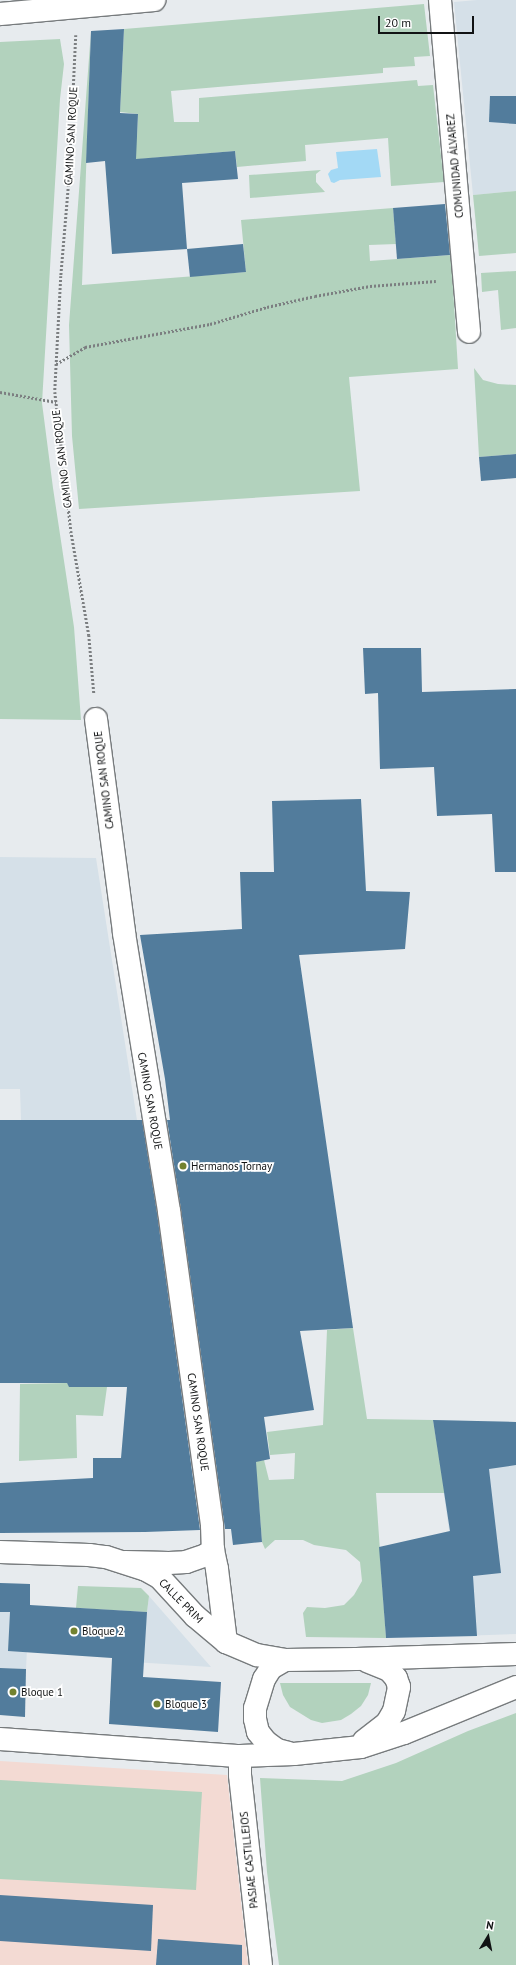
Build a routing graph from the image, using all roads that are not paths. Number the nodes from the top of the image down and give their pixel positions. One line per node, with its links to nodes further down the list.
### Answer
1 (154, 0): 3 (main road)
2 (440, 0): 4 (main road, COMUNIDAD ÁLVAREZ)
3 (0, 14)
4 (469, 332)
5 (96, 719): 6 (main road, CAMINO SAN ROQUE)
6 (213, 1550): 8 (main road); 9 (main road, CAMINO SAN ROQUE)
7 (0, 1552): 8 (main road, CALLE PRIM)
8 (124, 1562): 9 (main road, CALLE PRIM)
9 (226, 1642): 12 (main road, CALLE PRIM)
10 (516, 1654): 11 (main road, CALLE PRIM)
11 (356, 1659): 12 (main road, CALLE PRIM); 15 (main road, CALLE PRIM)
12 (285, 1660): 16 (main road)
13 (516, 1687): 15 (main road)
14 (0, 1739): 17 (main road)
15 (355, 1748): 16 (main road)
16 (294, 1754): 17 (main road)
17 (240, 1756): 18 (main road, PASJAE CASTILLEJOS)
18 (261, 1965)

